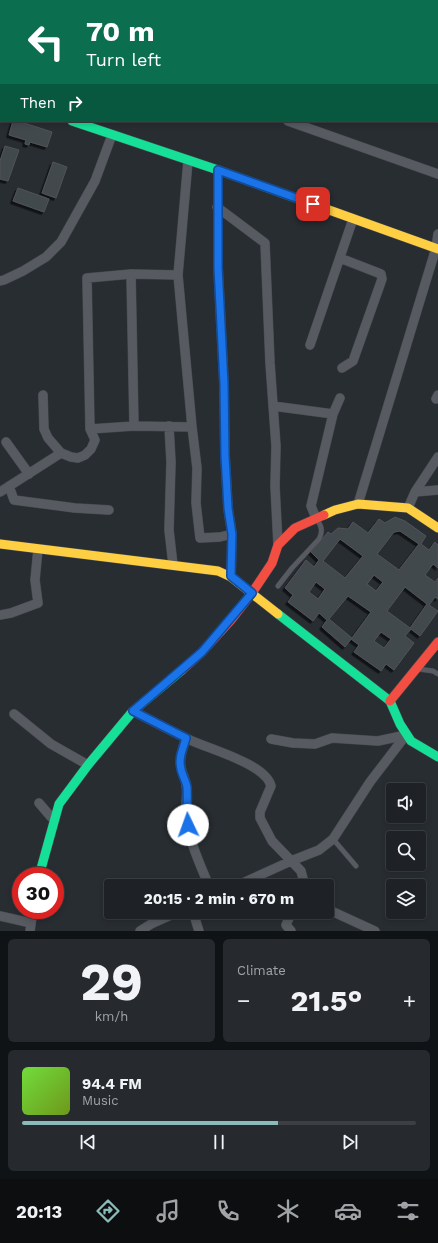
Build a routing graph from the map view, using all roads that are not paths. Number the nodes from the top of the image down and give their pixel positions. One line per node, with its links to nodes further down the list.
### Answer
1 (75, 122): 3 (street)
2 (291, 122): 6 (street)
3 (112, 135): 4 (street); 14 (street)
4 (188, 161): 5 (street); 13 (street)
5 (218, 170): 7 (street); 8 (street)
6 (438, 174)
7 (217, 207): 19 (street); 38 (street)
8 (353, 219): 10 (street); 11 (street)
9 (438, 234): 10 (street)
10 (437, 248): 33 (street)
11 (340, 258): 15 (street); 16 (street)
12 (131, 274): 13 (street); 21 (street); 24 (street)
13 (178, 275): 23 (street)
14 (0, 281)
15 (310, 346)
16 (342, 368)
17 (43, 395): 26 (street)
18 (340, 398): 20 (street)
19 (273, 406): 20 (street); 40 (street)
20 (333, 414): 36 (street)
21 (134, 426): 22 (street); 24 (street)
22 (168, 426): 23 (street); 42 (street)
23 (192, 427): 38 (street)
24 (90, 429): 26 (street)
25 (6, 442): 28 (street)
26 (61, 453): 28 (street)
27 (438, 457): 32 (street)
28 (29, 474): 29 (street)
29 (8, 486): 31 (street); 35 (street)
30 (438, 490): 32 (street)
31 (0, 492)
32 (415, 492): 34 (street)
33 (358, 504): 34 (street); 36 (street)
34 (408, 508): 37 (street)
35 (109, 510)
36 (316, 518): 40 (street); 44 (lane)
37 (438, 528)
38 (232, 534): 43 (street)
39 (0, 544): 41 (street)
40 (278, 545): 45 (street)
41 (38, 549): 42 (street); 46 (street)
42 (173, 565): 43 (street)
43 (231, 576): 45 (street)
44 (278, 586)
45 (252, 593): 50 (street); 51 (street)
46 (0, 616)
47 (438, 642): 48 (street)
48 (417, 668): 49 (lane); 50 (street)
49 (438, 674)
50 (390, 701): 53 (street)
51 (133, 711): 54 (street); 57 (street)
52 (14, 714): 57 (street)
53 (406, 735): 55 (street); 56 (street); 60 (street)
54 (186, 738): 61 (street); 64 (street)
55 (271, 739)
56 (438, 757)
57 (88, 765): 59 (street)
58 (39, 803): 59 (street)
59 (55, 818): 63 (street)
60 (333, 839): 61 (street); 62 (lane)
61 (291, 861): 65 (street); 66 (street)
62 (356, 866)
63 (41, 867)
64 (206, 879)
65 (251, 879)
66 (304, 879)
67 (334, 912): 76 (street)
68 (0, 916): 72 (street)
69 (162, 919): 73 (street)
70 (196, 919): 74 (street)
71 (289, 919): 75 (street)
72 (31, 927)
73 (140, 931)
74 (200, 931)
75 (291, 931)
76 (375, 931)

